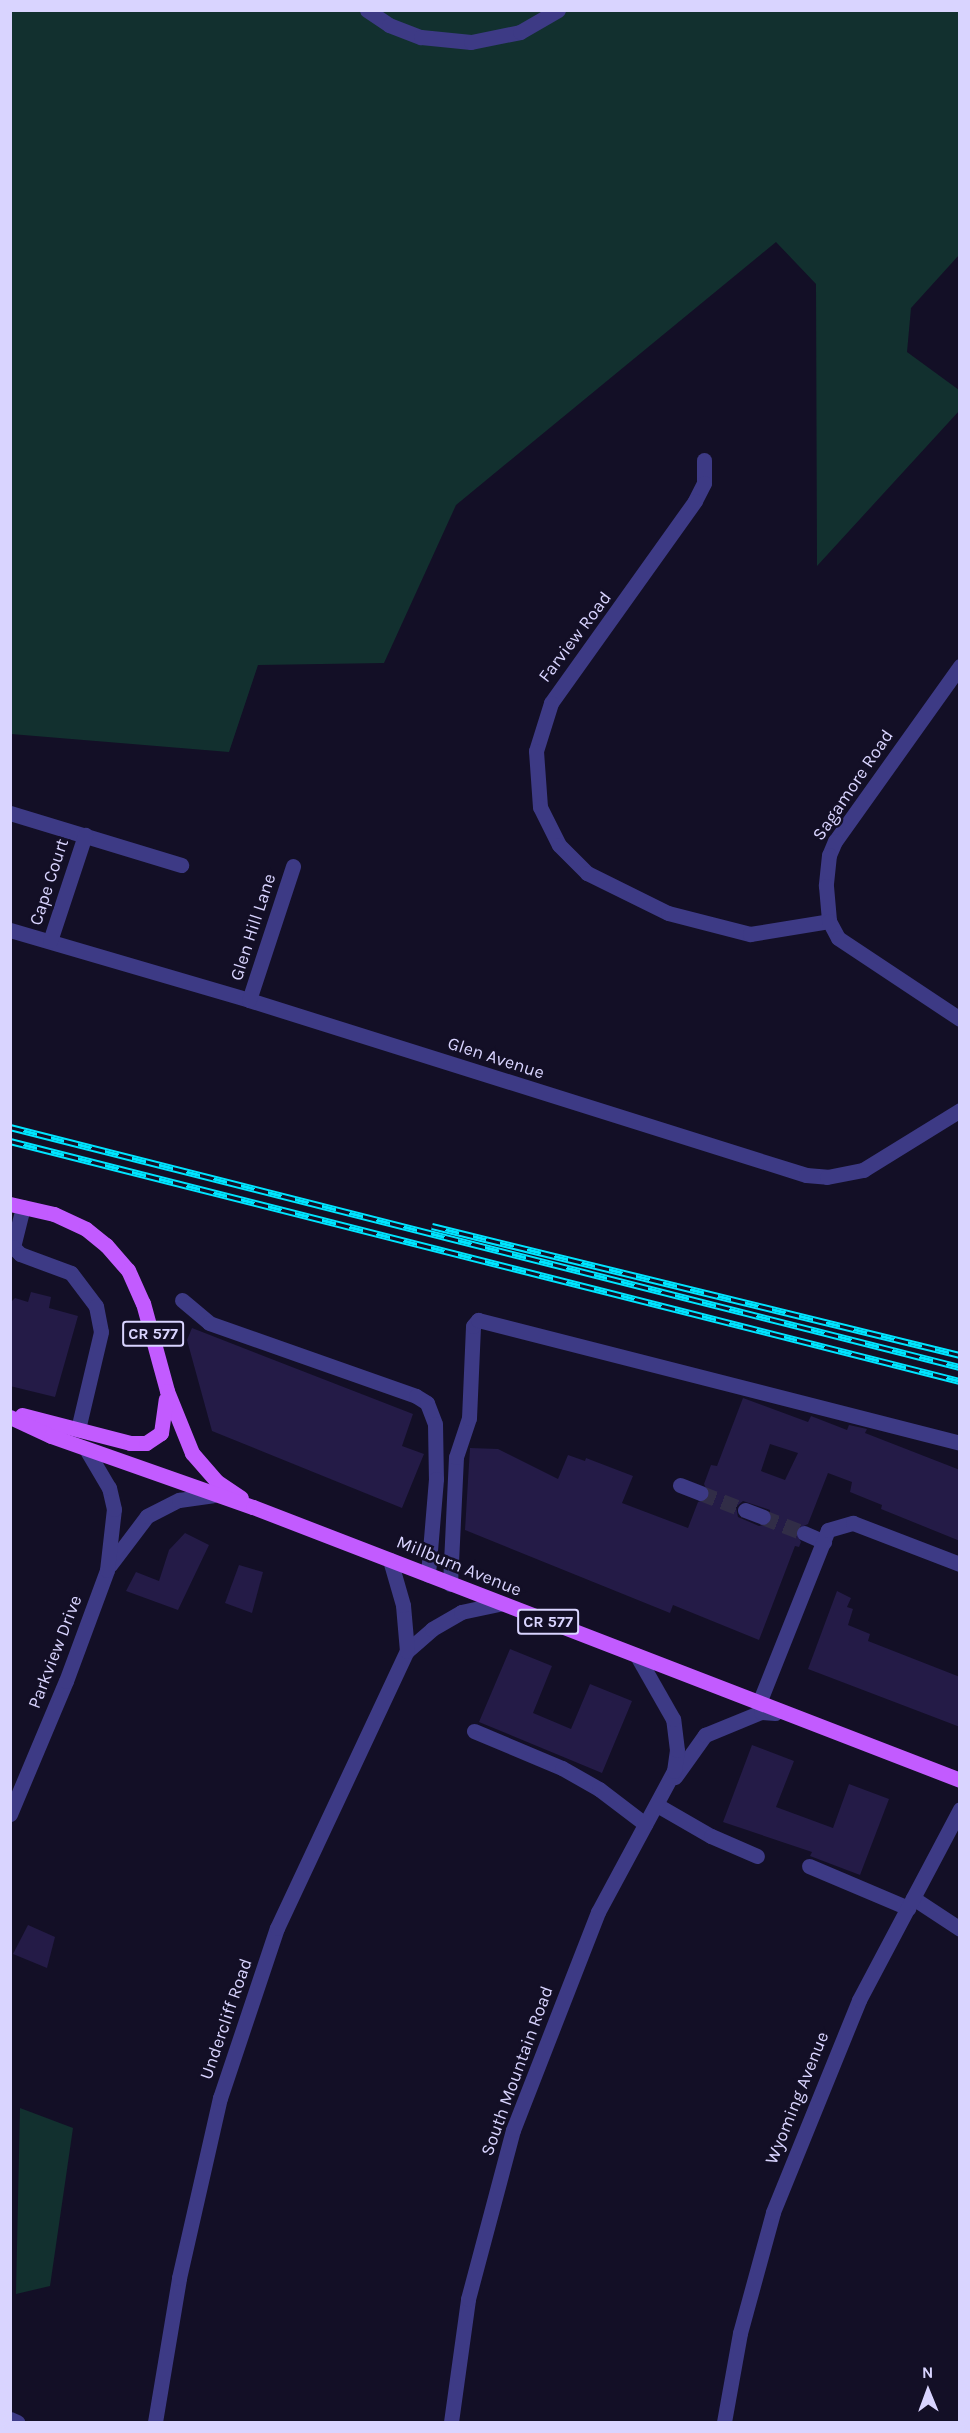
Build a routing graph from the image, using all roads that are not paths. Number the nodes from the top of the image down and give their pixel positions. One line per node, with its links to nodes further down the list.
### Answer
1 (368, 10): 2 (street)
2 (558, 10)
3 (704, 460): 9 (street, Farview Road)
4 (960, 666): 9 (street, Sagamore Road)
5 (10, 813): 6 (street, Cape Court)
6 (85, 835): 7 (street, Cape Court); 11 (street, Cape Court)
7 (181, 865)
8 (293, 866): 12 (street, Glen Hill Lane)
9 (829, 921): 13 (street)
10 (10, 930): 11 (street, Glen Avenue)
11 (50, 941): 12 (street, Glen Avenue)
12 (249, 1000): 14 (street, Glen Avenue)
13 (960, 1018)
14 (960, 1110)
15 (17, 1205): 17 (main road, CR 577); 19 (street)
16 (182, 1300): 33 (street)
17 (167, 1391): 19 (main road); 25 (main road, CR 577)
18 (10, 1415): 19 (main road); 21 (main road, Millburn Avenue / CR 577)
19 (78, 1429)
20 (960, 1443): 34 (street)
21 (86, 1449): 24 (main road, Millburn Avenue / CR 577); 32 (street, Parkview Drive)
22 (680, 1485): 23 (street)
23 (701, 1493)
24 (213, 1495): 25 (main road, Millburn Avenue / CR 577); 32 (street, Parkview Drive)
25 (253, 1507): 30 (main road, Millburn Avenue / CR 577)
26 (745, 1510): 27 (street)
27 (763, 1517)
28 (804, 1533): 29 (street)
29 (824, 1542): 31 (street); 38 (street)
30 (390, 1560): 33 (main road, Millburn Avenue / CR 577); 36 (street)
31 (960, 1564)
32 (107, 1570): 45 (street, Parkview Drive)
33 (428, 1575): 34 (main road, Millburn Avenue / CR 577)
34 (450, 1584): 35 (main road, Millburn Avenue / CR 577)
35 (500, 1604): 36 (street, Undercliff Road); 37 (main road, Millburn Avenue / CR 577)
36 (407, 1650): 53 (street, Undercliff Road)
37 (637, 1656): 38 (main road, Millburn Avenue / CR 577); 42 (street, South Mountain Road)
38 (759, 1703): 39 (main road, Millburn Avenue / CR 577)
39 (789, 1715): 41 (main road, Millburn Avenue / CR 577); 42 (street, South Mountain Road)
40 (474, 1731): 46 (street)
41 (960, 1780)
42 (669, 1787): 43 (street, South Mountain Road)
43 (657, 1805): 46 (street, South Mountain Road); 47 (street)
44 (960, 1809): 49 (street, Wyoming Avenue)
45 (10, 1814)
46 (645, 1824): 54 (street, South Mountain Road)
47 (757, 1856)
48 (809, 1866): 49 (street)
49 (910, 1903): 50 (street); 55 (street, Wyoming Avenue)
50 (960, 1929)
51 (10, 2419): 52 (street)
52 (17, 2422)
53 (155, 2422)
54 (451, 2422)
55 (724, 2422)

